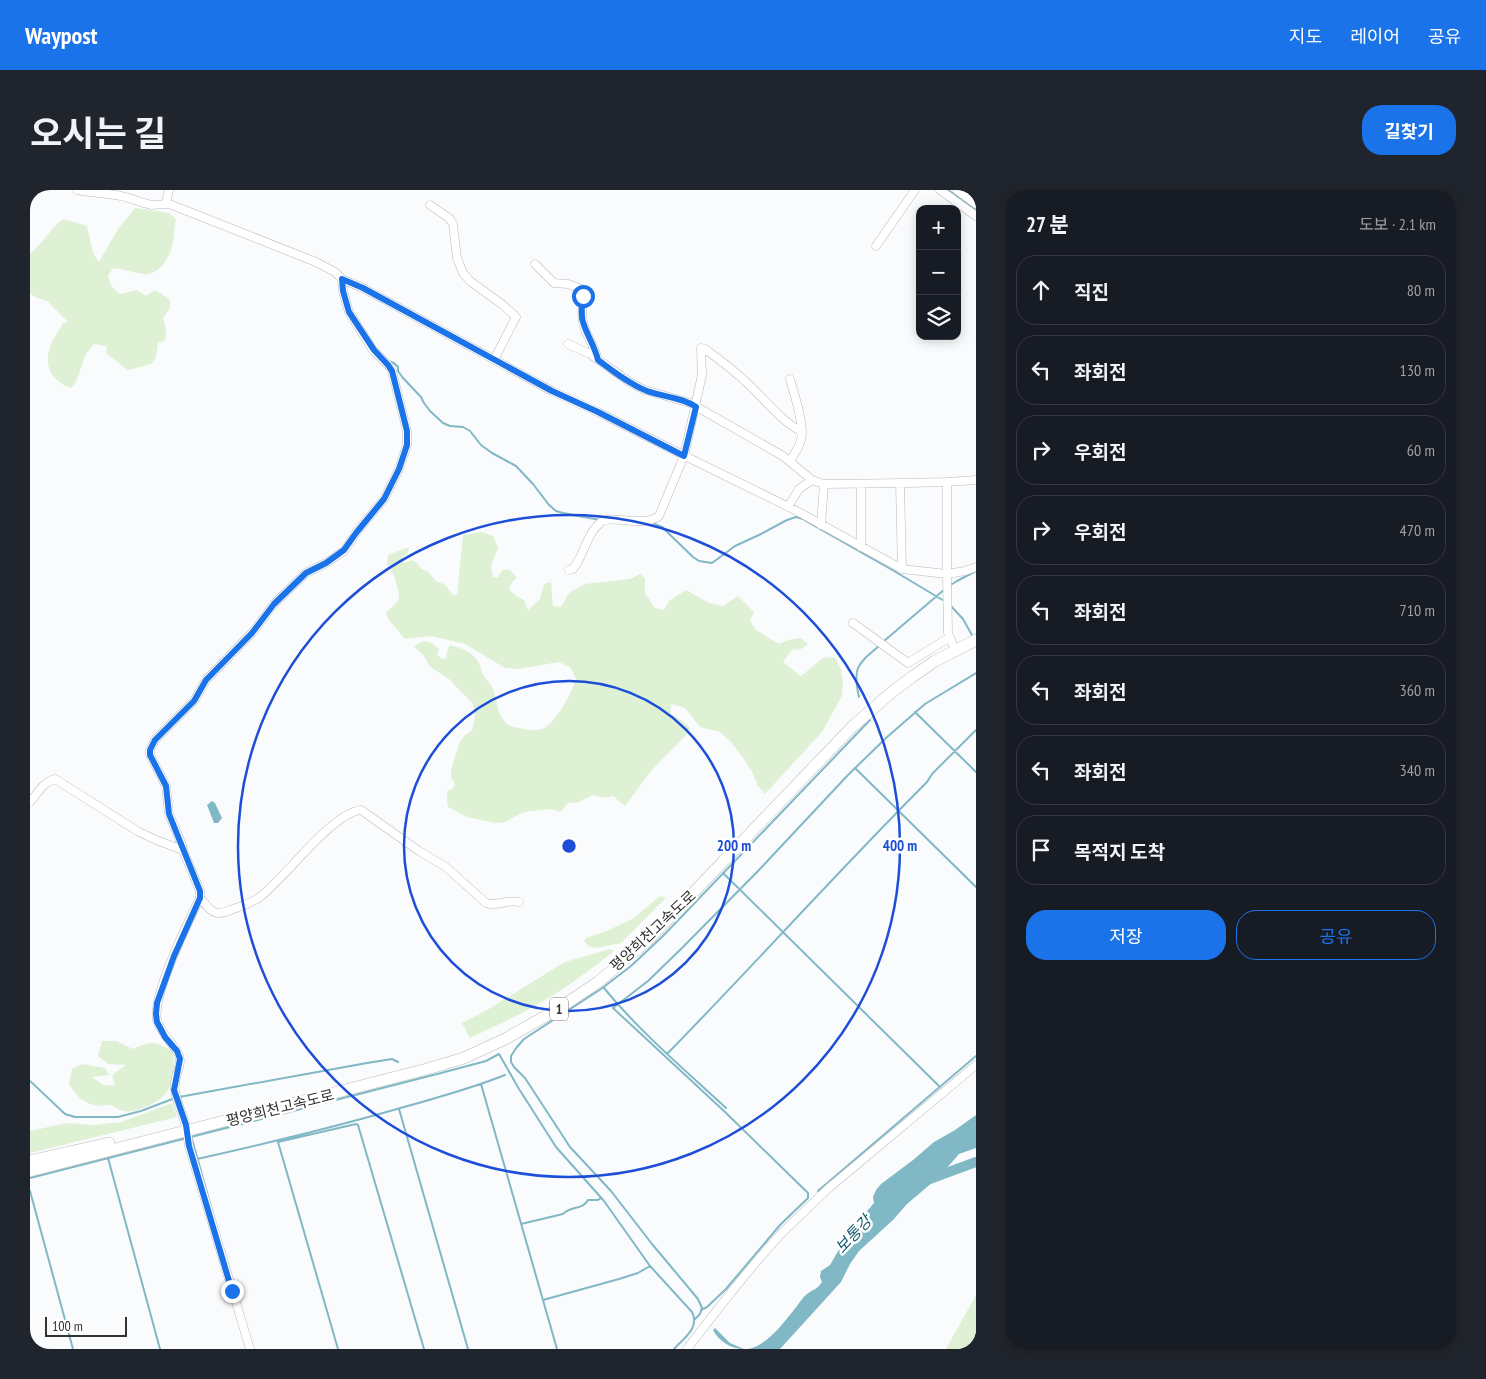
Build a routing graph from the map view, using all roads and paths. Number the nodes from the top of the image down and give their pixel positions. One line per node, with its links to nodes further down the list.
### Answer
1 (77, 190): 6 (street)
2 (169, 190): 6 (street)
3 (915, 190): 10 (street)
4 (940, 190): 9 (street)
5 (957, 190): 7 (street)
6 (166, 203): 12 (street)
7 (976, 204)
8 (430, 205): 14 (street)
9 (976, 216)
10 (876, 246)
11 (535, 264): 15 (street)
12 (342, 279): 14 (street); 38 (street)
13 (568, 344): 15 (street)
14 (494, 360): 19 (street)
15 (598, 360): 17 (street)
16 (790, 379): 18 (street)
17 (696, 407): 18 (street); 19 (street); 20 (street)
18 (801, 431): 20 (street)
19 (684, 456): 27 (street); 32 (street)
20 (790, 461): 21 (street)
21 (812, 480): 25 (street); 27 (street)
22 (976, 480): 23 (street)
23 (947, 482): 24 (street); 33 (street)
24 (900, 483): 26 (street); 31 (street)
25 (824, 484): 26 (street); 28 (street)
26 (861, 484): 29 (street)
27 (788, 507): 28 (street)
28 (821, 525): 29 (street)
29 (861, 547): 31 (street)
30 (976, 567): 33 (street)
31 (902, 569): 33 (street)
32 (569, 570)
33 (947, 574): 36 (street)
34 (853, 623): 36 (street)
35 (973, 640): 36 (highway, 평양희천고속도로 / 1); 42 (highway, 평양희천고속도로 / 1)
36 (951, 641): 42 (highway, 평양희천고속도로 / 1)
37 (30, 802): 38 (street)
38 (183, 850): 39 (street)
39 (200, 898): 40 (street); 42 (street)
40 (519, 902)
41 (976, 1065): 46 (street)
42 (186, 1128): 43 (highway, 평양희천고속도로 / 1); 44 (highway, 평양희천고속도로 / 1); 45 (street)
43 (30, 1161)
44 (30, 1171)
45 (250, 1349)
46 (687, 1349)

